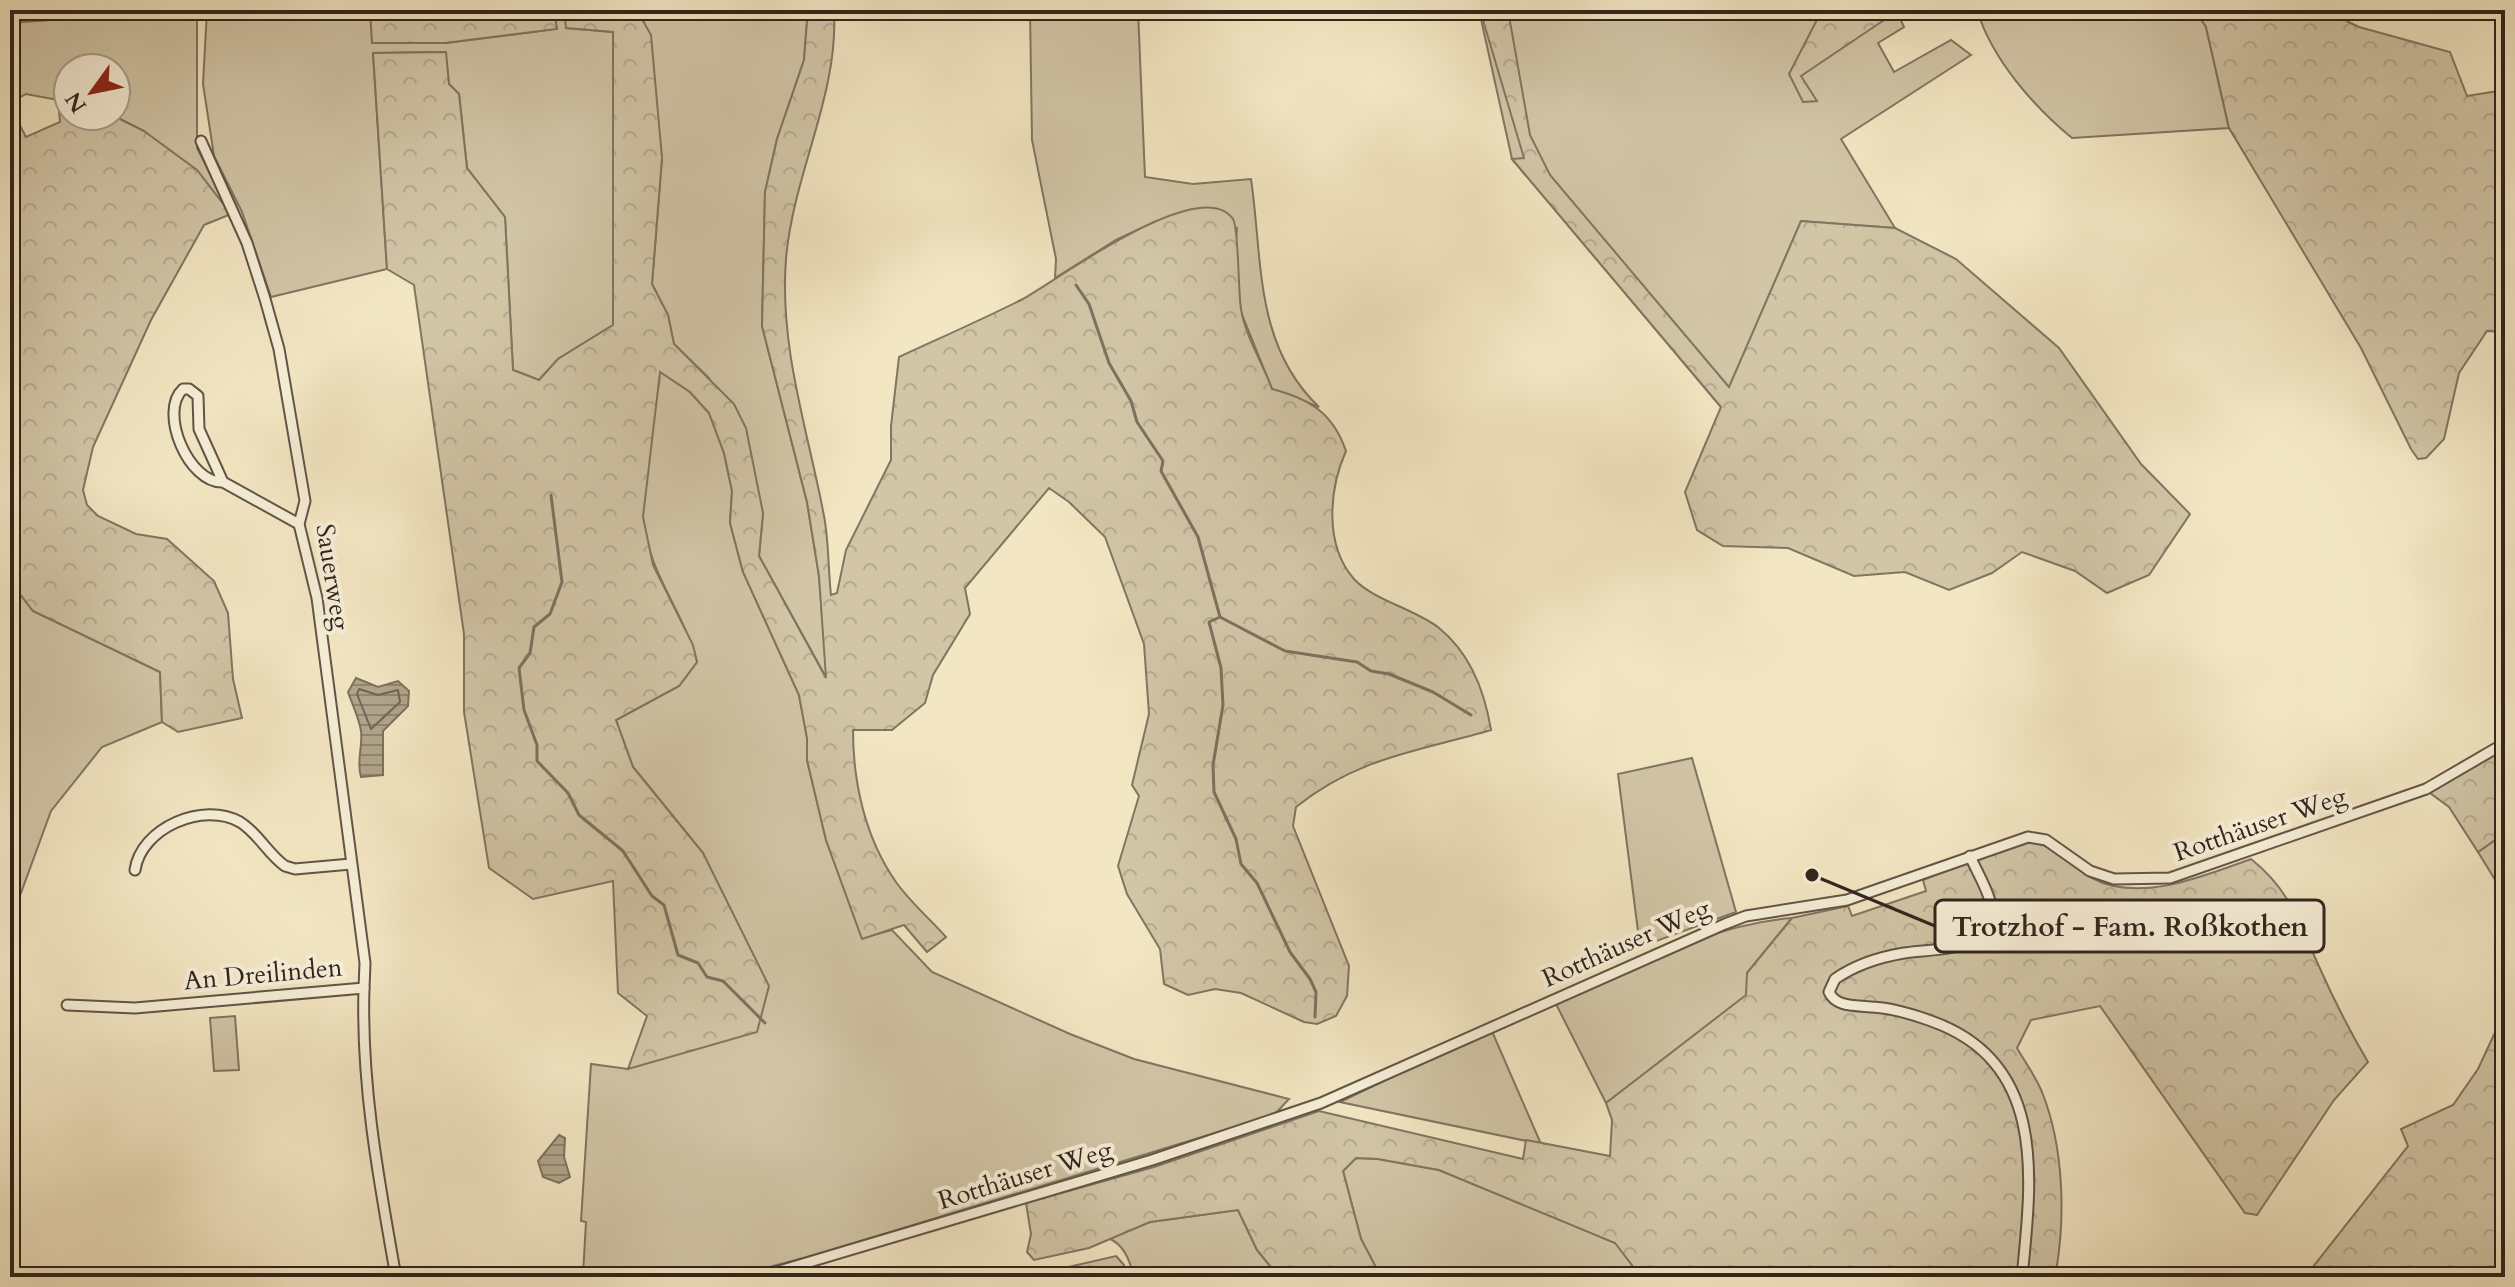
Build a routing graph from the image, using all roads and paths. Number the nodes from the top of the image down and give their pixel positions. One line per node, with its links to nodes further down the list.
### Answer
1 (201, 141): 3 (street, Sauerweg)
2 (223, 482): 2 (street); 3 (street)
3 (299, 524): 6 (street, Sauerweg)
4 (2505, 743): 5 (street, Rotthäuser Weg)
5 (1970, 856): 11 (street, Rotthäuser Weg); 12 (street)
6 (351, 864): 7 (street); 8 (street, Sauerweg)
7 (135, 870)
8 (364, 988): 9 (street, An Dreilinden); 10 (street, An Dreilinden)
9 (67, 1005)
10 (396, 1277)
11 (759, 1277)
12 (2022, 1277)

